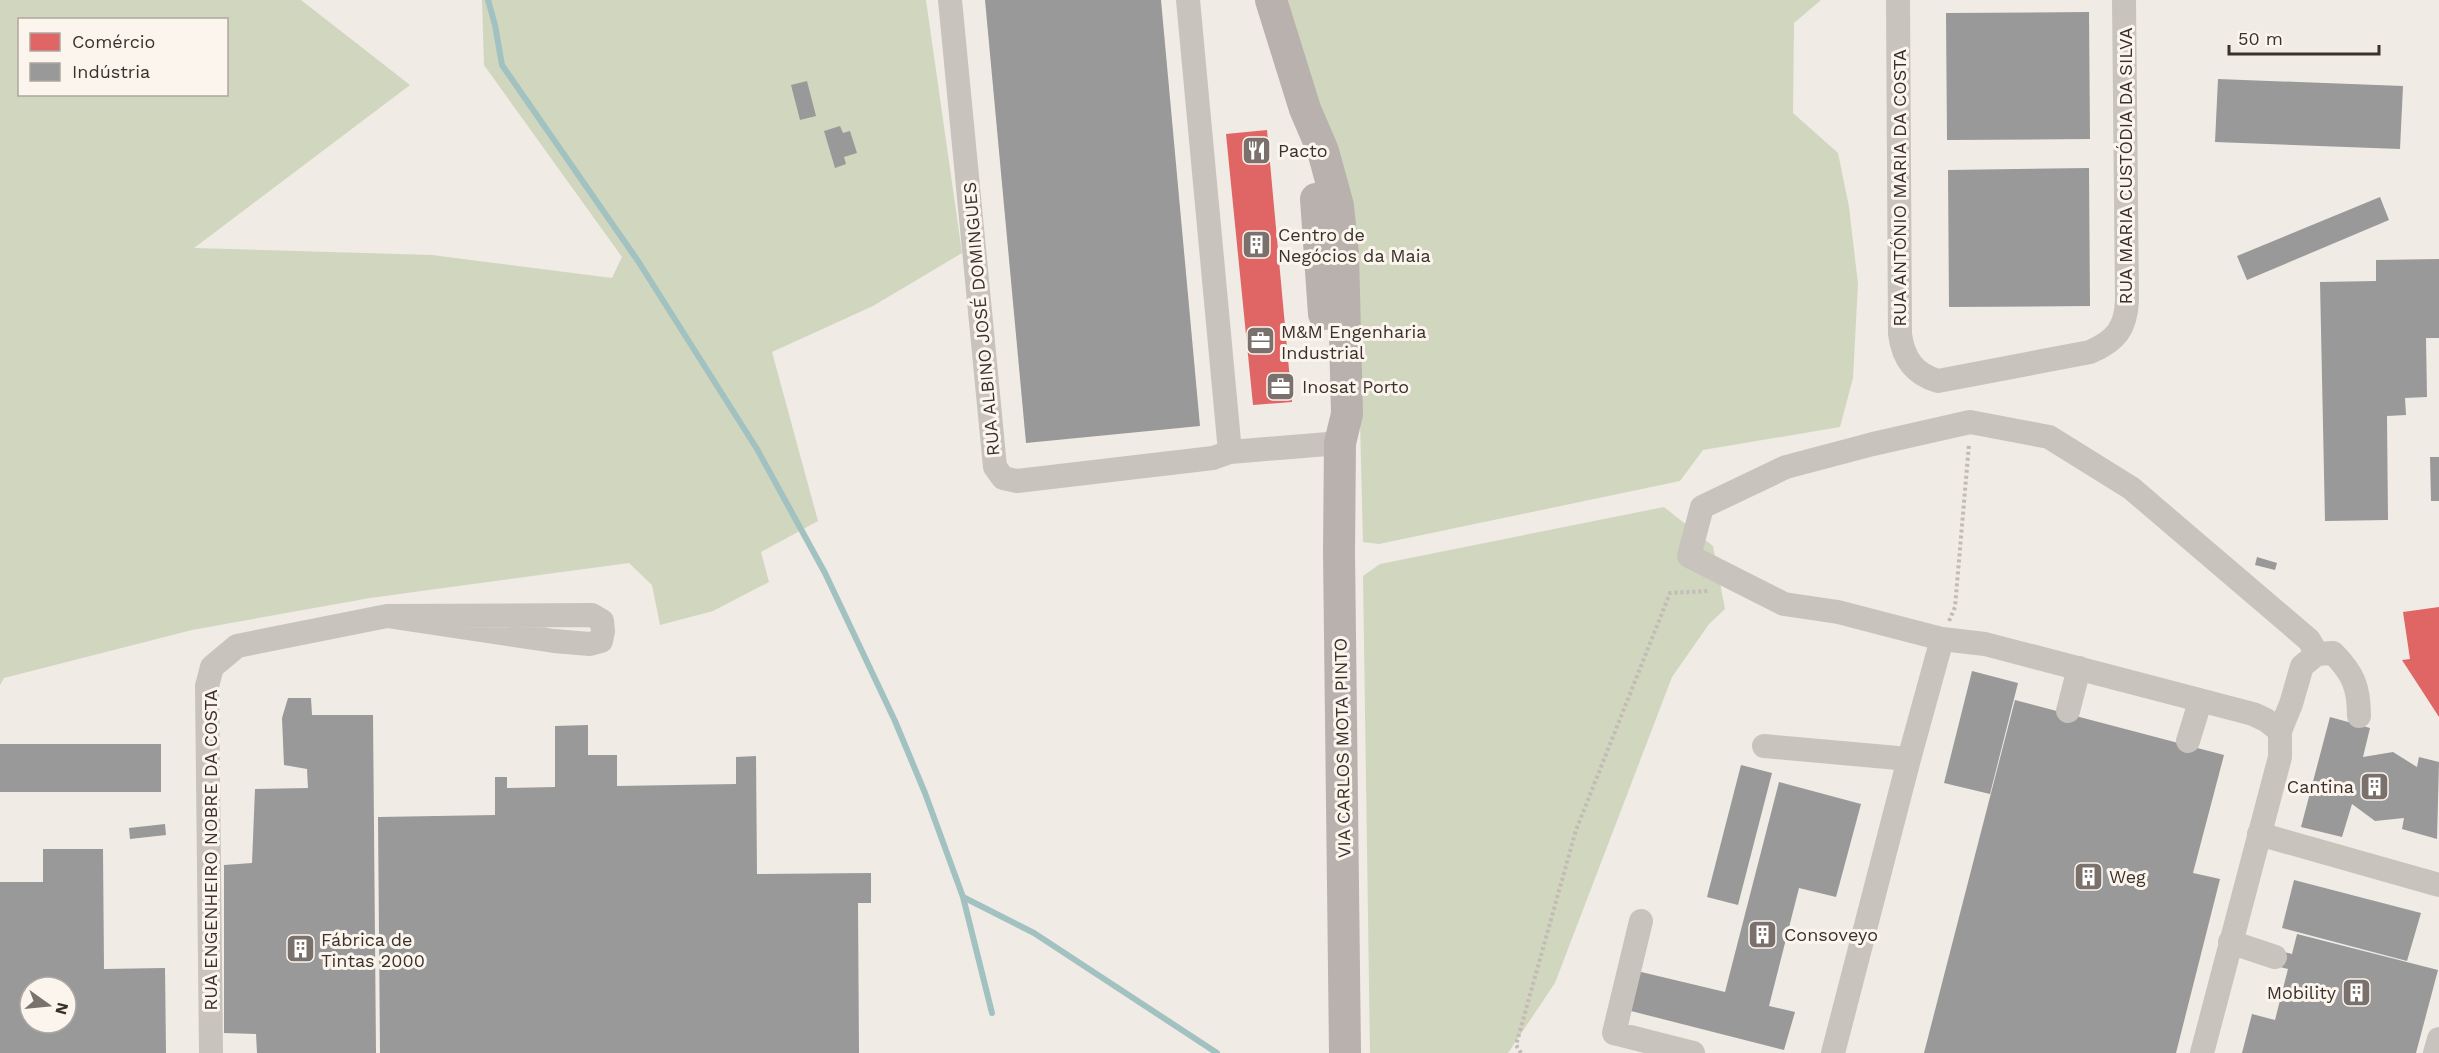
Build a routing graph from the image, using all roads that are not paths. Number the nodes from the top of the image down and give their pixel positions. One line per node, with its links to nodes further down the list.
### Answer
1 (950, 0): 8 (street, RUA ALBINO JOSÉ DOMINGUES)
2 (1188, 0): 8 (street)
3 (1271, 0): 7 (main road, VIA CARLOS MOTA PINTO)
4 (1898, 0): 6 (street, RUA ANTÓNIO MARIA DA COSTA)
5 (2124, 0): 6 (street, RUA MARIA CUSTÓDIA DA SILVA)
6 (1917, 371)
7 (1340, 442): 8 (street, RUA ALBINO JOSÉ DOMINGUES); 27 (main road, VIA CARLOS MOTA PINTO)
8 (1230, 452)
9 (387, 616): 9 (street); 26 (street, RUA ENGENHEIRO NOBRE DA COSTA)
10 (1942, 639): 11 (street); 12 (street); 19 (street)
11 (2317, 654): 15 (street); 16 (street)
12 (2079, 668): 13 (street); 14 (street)
13 (2200, 702): 16 (street); 17 (street)
14 (2068, 711)
15 (2359, 716)
16 (2280, 731): 20 (street)
17 (2188, 741)
18 (1764, 746): 19 (street)
19 (1909, 759): 29 (street)
20 (2259, 834): 21 (street); 23 (street)
21 (2439, 885)
22 (1641, 921): 28 (street)
23 (2230, 942): 24 (street); 30 (street)
24 (2275, 957)
25 (2439, 1039): 31 (street)
26 (211, 1053)
27 (1345, 1053)
28 (1693, 1053)
29 (1833, 1053)
30 (2202, 1053)
31 (2435, 1053)

